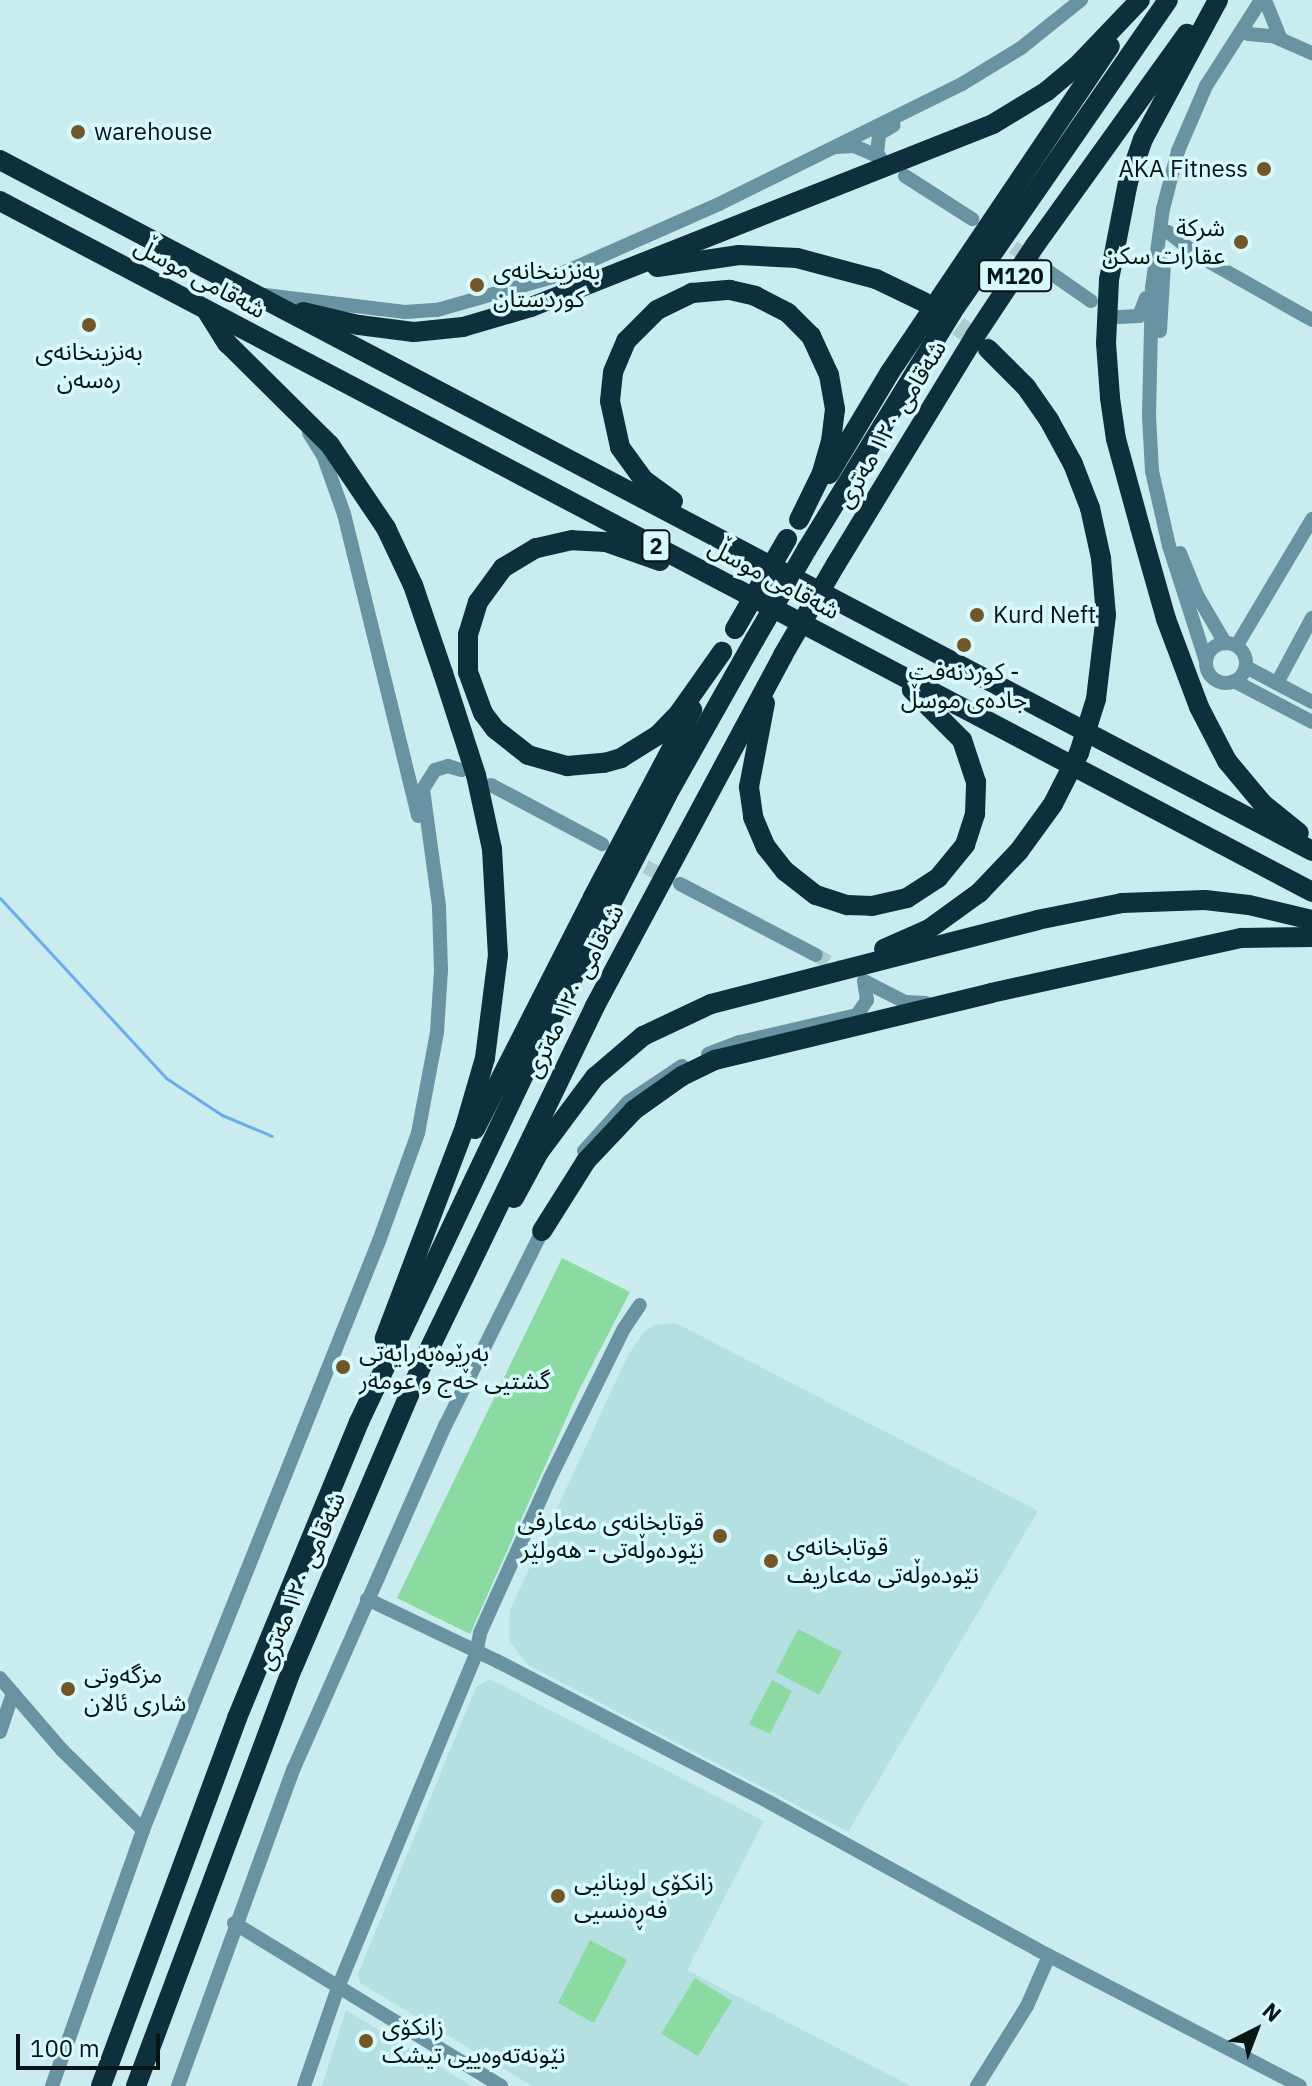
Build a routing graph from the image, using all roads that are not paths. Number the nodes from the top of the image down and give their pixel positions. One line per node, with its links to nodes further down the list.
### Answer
1 (1081, 0): 10 (street)
2 (1092, 0): 10 (street)
3 (1141, 0): 21 (highway); 31 (highway)
4 (1168, 0): 62 (highway, شەقامی ١٢٠ مەتری / M120, bridge)
5 (1215, 0): 37 (highway, شەقامی ١٢٠ مەتری / M120, bridge); 47 (highway)
6 (1266, 2): 7 (street); 8 (street); 19 (street)
7 (1248, 34): 8 (street); 15 (street)
8 (1281, 39): 9 (street)
9 (1312, 53)
10 (835, 147): 20 (street)
11 (0, 160): 20 (highway, شەقامی موسڵ / 2)
12 (905, 176): 14 (street)
13 (0, 201): 25 (highway, شەقامی موسڵ / 2)
14 (972, 219)
15 (1168, 232): 16 (street); 17 (street)
16 (1199, 256): 17 (street); 27 (street)
17 (1163, 266): 35 (street)
18 (1045, 269): 22 (street)
19 (1152, 288): 26 (street); 38 (street)
20 (251, 293): 24 (highway, شەقامی موسڵ / 2)
21 (560, 296): 23 (highway); 24 (highway)
22 (1091, 301)
23 (924, 302)
24 (272, 304): 32 (highway, شەقامی موسڵ / 2)
25 (208, 313): 29 (highway); 33 (highway, شەقامی موسڵ / 2)
26 (1119, 317)
27 (1312, 320)
28 (988, 349): 56 (highway, bridge)
29 (281, 394): 50 (street); 59 (highway)
30 (1312, 519): 35 (street)
31 (799, 520): 32 (highway); 36 (highway, bridge)
32 (752, 556): 49 (highway, شەقامی موسڵ / 2)
33 (735, 587): 36 (highway); 40 (highway, شەقامی موسڵ / 2)
34 (1312, 618): 42 (street)
35 (1231, 644): 38 (street); 39 (street)
36 (722, 652): 59 (highway)
37 (783, 655): 40 (highway); 61 (highway, شەقامی ١٢٠ مەتری)
38 (1206, 661): 41 (street)
39 (1246, 667): 41 (street); 42 (street)
40 (891, 671): 52 (highway, شەقامی موسڵ / 2)
41 (1234, 681): 44 (street)
42 (1277, 683): 43 (street)
43 (1312, 702)
44 (1312, 722)
45 (461, 770): 50 (street)
46 (491, 785): 48 (street)
47 (1312, 842)
48 (602, 844)
49 (1312, 851)
50 (436, 883): 68 (street)
51 (680, 884): 55 (street)
52 (1312, 892)
53 (1312, 920): 56 (highway)
54 (1312, 937): 57 (highway)
55 (816, 955)
56 (778, 985): 61 (highway)
57 (983, 995): 58 (highway); 58 (street)
58 (542, 1231): 63 (street)
59 (423, 1239): 62 (highway)
60 (640, 1305): 64 (street)
61 (423, 1362): 74 (highway, شەقامی ١٢٠ مەتری)
62 (359, 1422): 73 (highway, شەقامی ١٢٠ مەتری)
63 (367, 1599): 64 (street); 69 (street)
64 (479, 1652): 70 (street); 71 (street)
65 (0, 1678): 66 (street)
66 (13, 1693): 67 (street); 68 (street)
67 (0, 1732)
68 (143, 1830): 72 (street)
69 (234, 1923): 71 (street); 75 (street)
70 (1049, 1956): 78 (street); 79 (street)
71 (339, 1985): 76 (street); 77 (street)
72 (52, 2086)
73 (101, 2086)
74 (136, 2086)
75 (178, 2086)
76 (304, 2086)
77 (501, 2086)
78 (977, 2086)
79 (1300, 2086)

